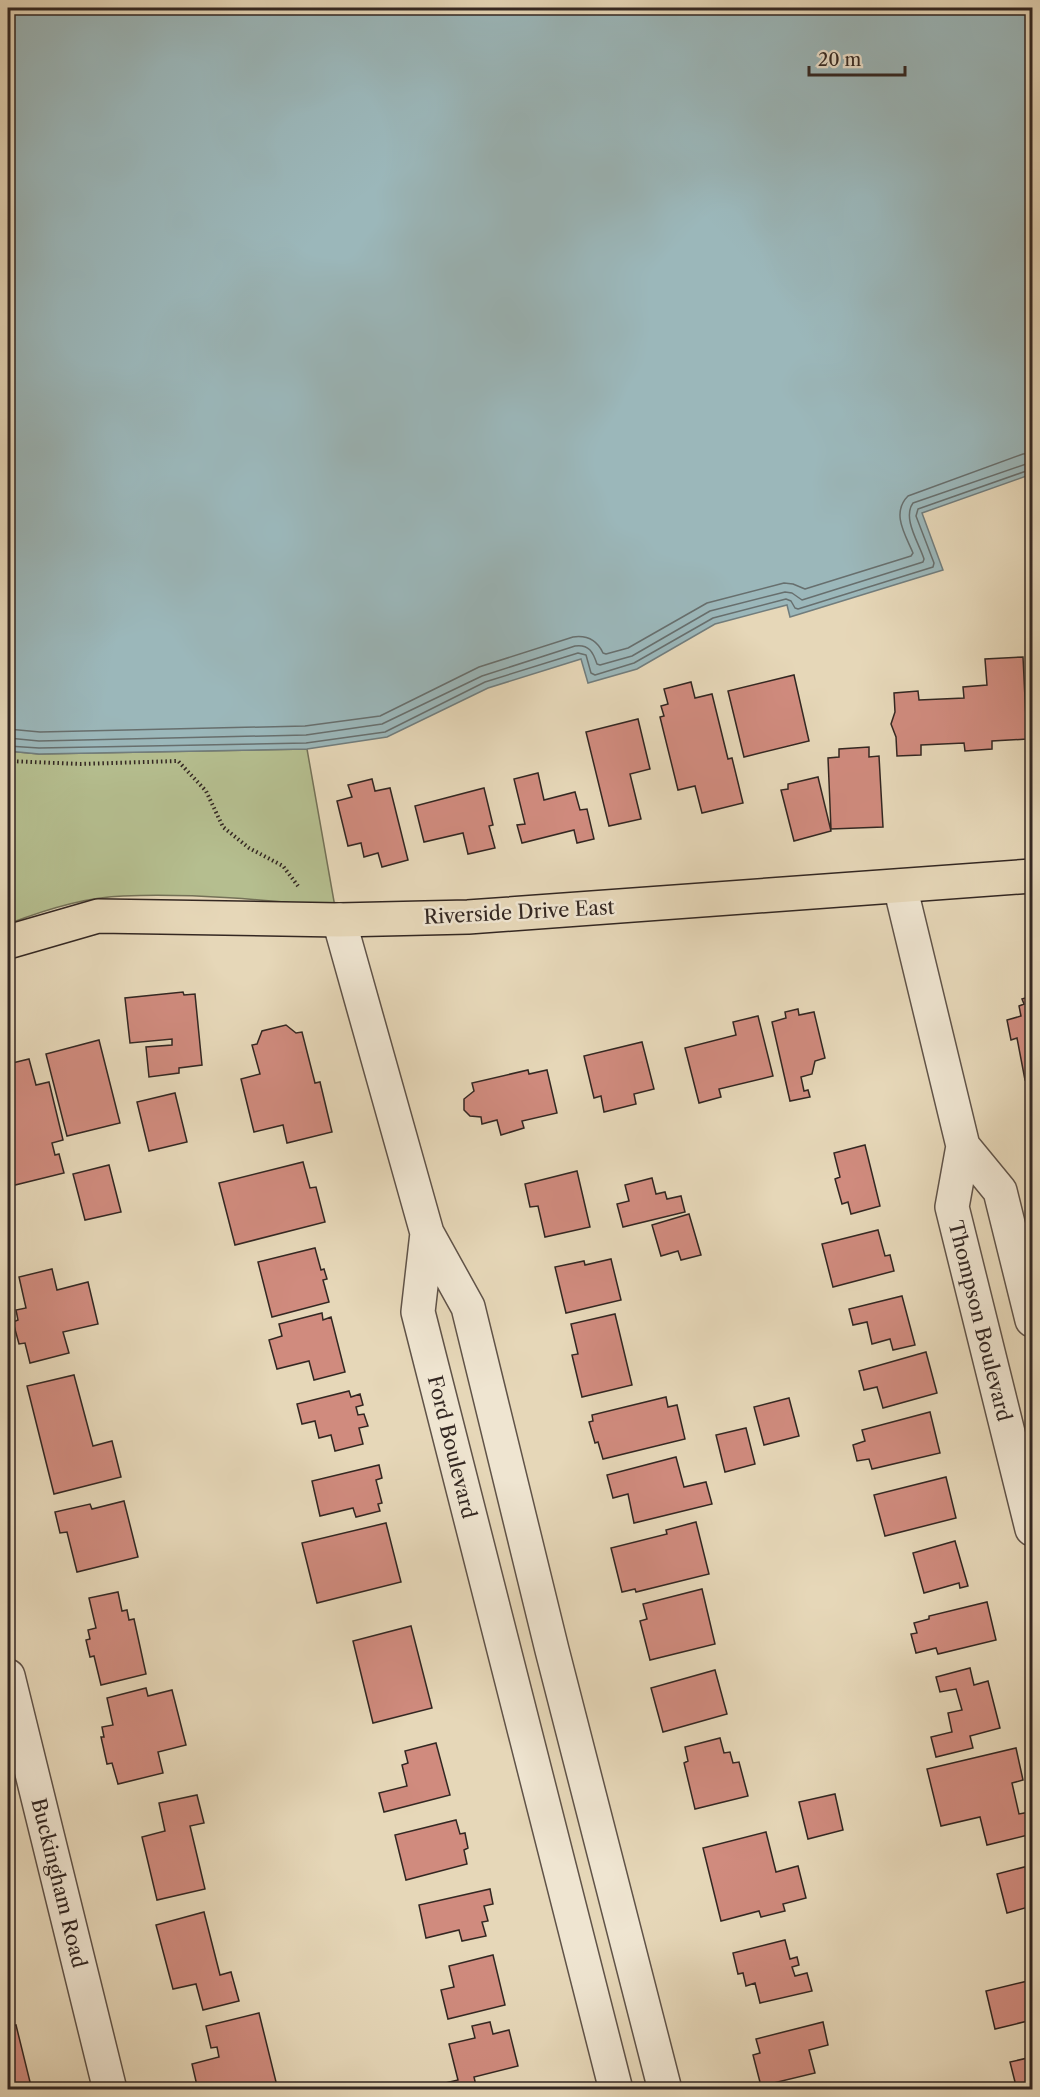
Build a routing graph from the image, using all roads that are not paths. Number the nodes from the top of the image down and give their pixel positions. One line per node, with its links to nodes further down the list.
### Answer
1 (1032, 876): 2 (main road, Riverside Drive East)
2 (900, 886): 3 (main road, Riverside Drive East); 5 (street, Thompson Boulevard)
3 (339, 921): 4 (main road, Riverside Drive East); 6 (street, Ford Boulevard)
4 (8, 942)
5 (963, 1146): 7 (street, Thompson Boulevard); 8 (street, Thompson Boulevard)
6 (427, 1233): 9 (street, Ford Boulevard); 10 (street, Ford Boulevard)
7 (1032, 1320)
8 (1032, 1530)
9 (552, 1650): 10 (street); 12 (street, Ford Boulevard)
10 (506, 1659): 13 (street, Ford Boulevard)
11 (8, 1676): 14 (street, Buckingham Road)
12 (619, 1910): 13 (street); 16 (street, Ford Boulevard)
13 (574, 1920): 15 (street, Ford Boulevard)
14 (110, 2090)
15 (616, 2090)
16 (665, 2090)

